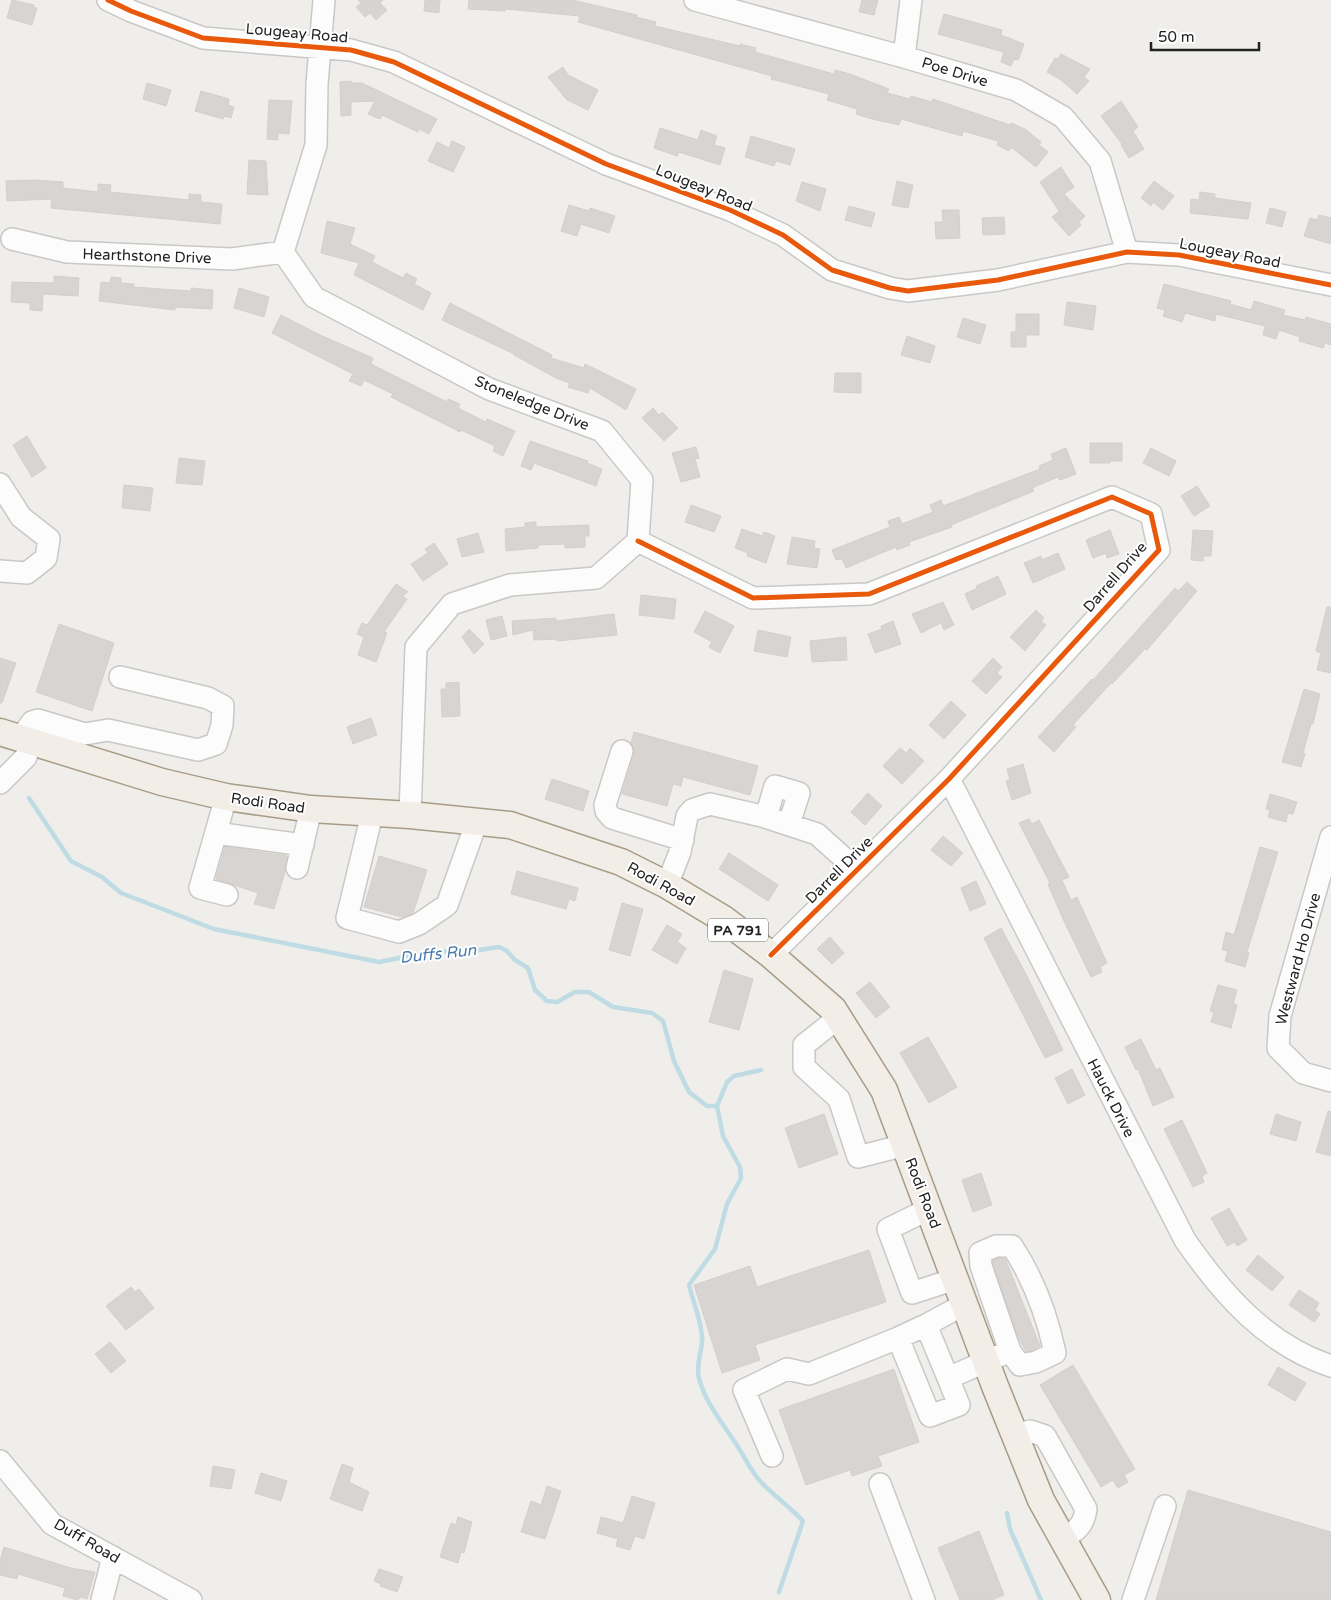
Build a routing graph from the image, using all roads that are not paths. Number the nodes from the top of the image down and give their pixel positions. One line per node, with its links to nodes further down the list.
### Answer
1 (108, 0): 5 (street, Lougeay Road)
2 (324, 0): 5 (street)
3 (694, 0): 6 (street, Poe Drive)
4 (911, 0): 6 (street)
5 (321, 47): 8 (street); 9 (street, Lougeay Road)
6 (904, 57): 9 (street, Poe Drive)
7 (12, 240): 8 (street, Hearthstone Drive)
8 (283, 252): 12 (street, Stoneledge Drive)
9 (1127, 252): 10 (street, Lougeay Road)
10 (1331, 285)
11 (0, 484): 13 (street)
12 (638, 541): 17 (street, Darrell Drive); 22 (street)
13 (0, 571)
14 (120, 676): 15 (street)
15 (17, 737): 18 (street); 19 (main road, Rodi Road / PA 791)
16 (622, 751): 28 (street)
17 (949, 779): 31 (street, Darrell Drive); 45 (street, Hauck Drive)
18 (0, 783)
19 (226, 797): 20 (main road, Rodi Road / PA 791); 26 (street)
20 (311, 809): 21 (main road, Rodi Road / PA 791); 29 (street)
21 (372, 814): 22 (main road, Rodi Road / PA 791); 24 (street)
22 (410, 815): 24 (main road, Rodi Road / PA 791)
23 (766, 817): 25 (street); 25 (street); 28 (street)
24 (477, 821): 32 (main road, Rodi Road / PA 791)
25 (789, 824): 31 (street)
26 (216, 833): 29 (street); 33 (street)
27 (1331, 837): 36 (street, Westward Ho Drive)
28 (683, 840): 32 (street)
29 (302, 845): 30 (street)
30 (297, 868)
31 (857, 870): 34 (street, Darrell Drive)
32 (667, 886): 34 (main road, Rodi Road / PA 791)
33 (227, 895)
34 (771, 955): 35 (main road, Rodi Road / PA 791)
35 (838, 1018): 37 (main road, Rodi Road / PA 791); 37 (street)
36 (1331, 1080)
37 (904, 1145): 38 (main road, Rodi Road / PA 791)
38 (929, 1210): 39 (main road, Rodi Road / PA 791); 39 (street)
39 (955, 1279): 40 (main road, Rodi Road / PA 791)
40 (965, 1304): 41 (street); 44 (main road, Rodi Road / PA 791)
41 (926, 1325): 42 (street); 46 (street)
42 (898, 1338): 46 (street); 48 (street)
43 (1010, 1352): 43 (street); 44 (street)
44 (986, 1361): 46 (street); 47 (main road, Rodi Road / PA 791)
45 (1331, 1366)
46 (948, 1378)
47 (1015, 1435): 52 (main road, Rodi Road / PA 791); 52 (street)
48 (772, 1456)
49 (0, 1461): 53 (street, Duff Road)
50 (880, 1484): 56 (street)
51 (1165, 1506): 58 (street)
52 (1062, 1539): 57 (main road, Rodi Road / PA 791)
53 (113, 1557): 54 (street); 55 (street, Duff Road)
54 (102, 1600)
55 (191, 1600)
56 (924, 1600)
57 (1097, 1600)
58 (1133, 1600)

